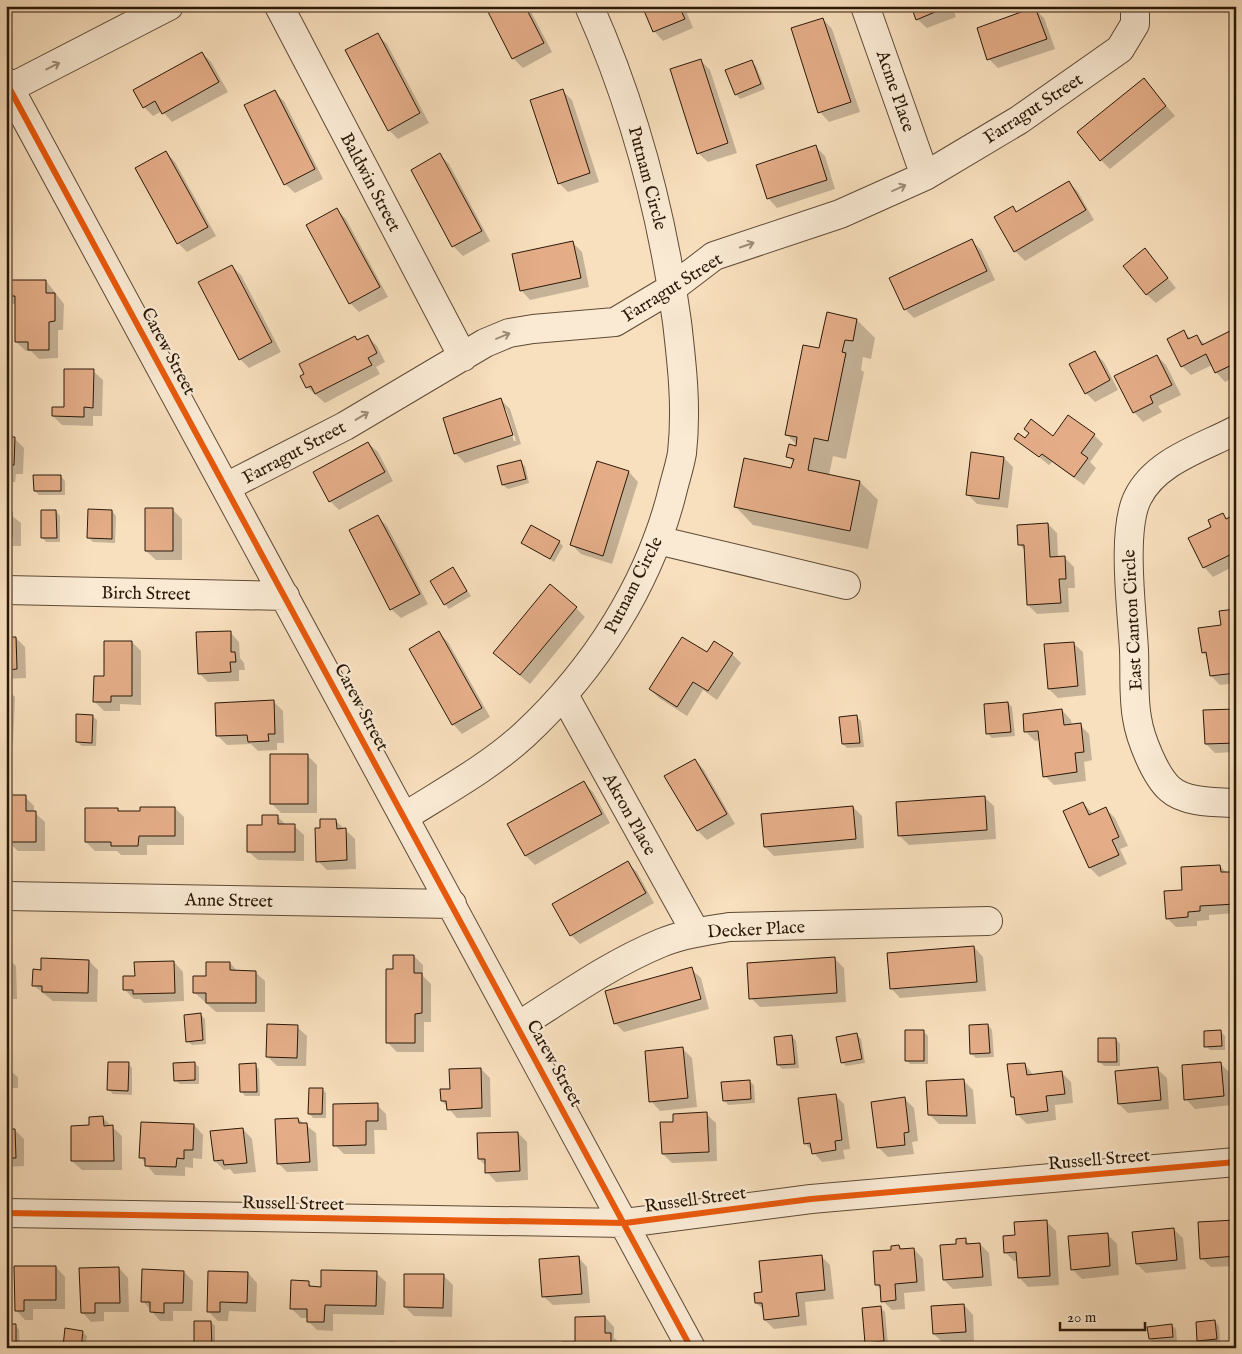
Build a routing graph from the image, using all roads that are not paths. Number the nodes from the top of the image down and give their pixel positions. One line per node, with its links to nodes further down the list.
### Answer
1 (169, 6): 6 (street, one-way to 1)
2 (280, 6): 9 (street, Baldwin Street)
3 (589, 6): 8 (street, Putnam Circle)
4 (865, 6): 7 (street, Acme Place)
5 (1135, 6): 7 (street, Farragut Street)
6 (8, 85): 11 (street, Carew Street)
7 (925, 176): 8 (street, Farragut Street, one-way to 7)
8 (672, 288): 9 (street, Farragut Street, one-way to 8); 12 (street, Putnam Circle)
9 (463, 357): 11 (street, Farragut Street, one-way to 9)
10 (1236, 430): 17 (street, East Canton Circle)
11 (226, 487): 15 (street, Carew Street)
12 (657, 540): 13 (street); 16 (street, Putnam Circle)
13 (846, 585)
14 (6, 590): 15 (street, Birch Street)
15 (285, 596): 18 (street, Carew Street)
16 (564, 695): 18 (street, Putnam Circle); 22 (street, Akron Place)
17 (1236, 803)
18 (404, 817): 20 (street, Carew Street)
19 (6, 896): 20 (street, Anne Street)
20 (452, 904): 23 (street, Carew Street)
21 (988, 921): 22 (street, Decker Place)
22 (696, 933): 23 (street, Decker Place)
23 (518, 1026): 26 (street, Carew Street)
24 (1236, 1162): 26 (street, Russell Street)
25 (6, 1213): 26 (street, Russell Street)
26 (625, 1223): 27 (street, Carew Street)
27 (691, 1348)

